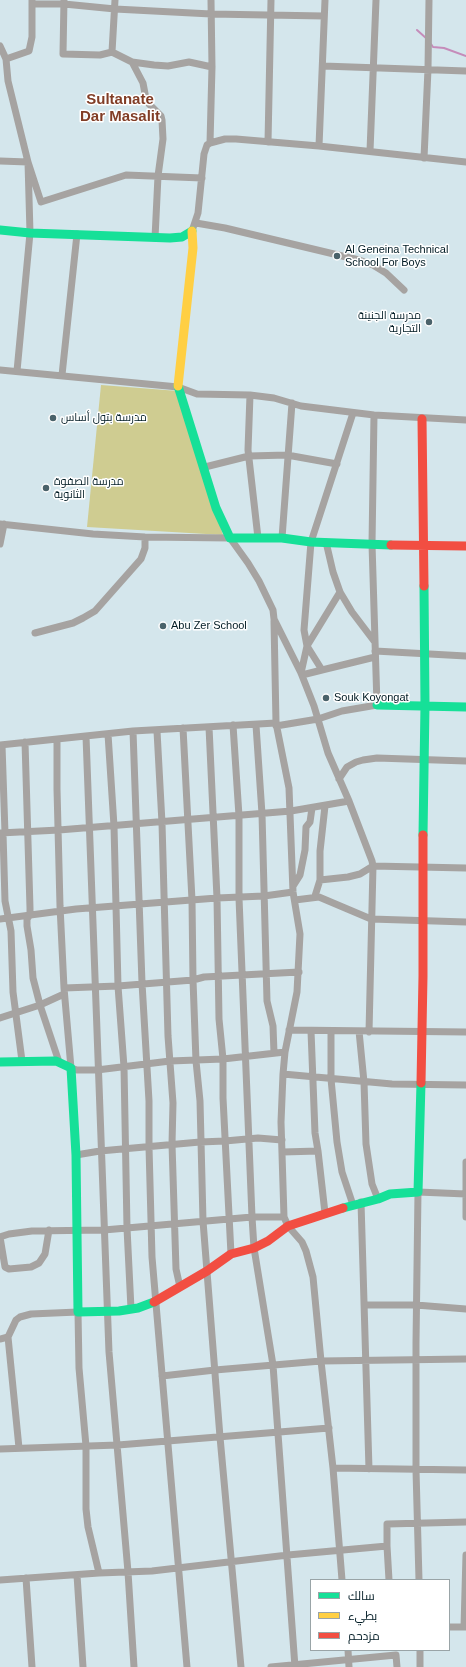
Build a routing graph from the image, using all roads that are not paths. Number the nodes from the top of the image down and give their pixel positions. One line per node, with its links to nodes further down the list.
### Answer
1 (115, 0): 9 (street)
2 (211, 0): 10 (street)
3 (271, 0): 11 (street)
4 (324, 0): 12 (street)
5 (376, 0): 19 (street)
6 (429, 0): 20 (street)
7 (32, 2): 8 (street); 15 (street)
8 (64, 2): 9 (street); 14 (street)
9 (115, 9): 10 (street); 14 (street)
10 (211, 14): 11 (street); 18 (street)
11 (271, 15): 12 (street); 23 (street)
12 (324, 16): 17 (street)
13 (0, 46): 15 (street)
14 (112, 52): 16 (street)
15 (6, 59): 28 (street)
16 (132, 62): 18 (street); 30 (street)
17 (323, 66): 19 (street); 24 (street)
18 (212, 67): 22 (street)
19 (373, 67): 20 (street); 25 (street)
20 (428, 69): 21 (street); 26 (street)
21 (466, 71)
22 (210, 142): 23 (street); 31 (street)
23 (268, 142): 24 (street)
24 (319, 146): 25 (street)
25 (370, 151): 26 (street)
26 (424, 158): 29 (street)
27 (0, 161): 28 (street)
28 (28, 162): 32 (street); 33 (street)
29 (466, 162)
30 (158, 176): 31 (street); 32 (street); 38 (street)
31 (202, 178): 34 (street)
32 (41, 202): 33 (street)
33 (30, 209): 36 (street)
34 (194, 227): 38 (street); 39 (street); 43 (street)
35 (0, 230): 36 (street)
36 (30, 233): 37 (street); 41 (street)
37 (77, 234): 38 (street); 42 (street)
38 (155, 238)
39 (404, 290)
40 (0, 370): 41 (street)
41 (17, 371): 42 (street)
42 (62, 375): 43 (street)
43 (178, 387): 44 (street); 53 (street)
44 (250, 395): 45 (street); 50 (street)
45 (292, 403): 46 (street); 51 (street)
46 (353, 413): 47 (street); 52 (street)
47 (374, 416): 48 (street); 62 (street)
48 (422, 419): 49 (street); 63 (street)
49 (466, 420)
50 (249, 456): 51 (street); 53 (street); 57 (street)
51 (287, 456): 52 (street); 58 (street)
52 (337, 464): 59 (street)
53 (205, 467): 56 (street)
54 (2, 524): 55 (street); 61 (street)
55 (145, 537): 56 (street); 67 (street)
56 (230, 538): 57 (street); 66 (street)
57 (258, 538): 58 (street)
58 (282, 538): 59 (street)
59 (311, 542): 60 (street); 69 (street)
60 (326, 542): 62 (street); 65 (street)
61 (0, 544)
62 (372, 544): 63 (street); 68 (street)
63 (424, 545): 64 (street); 71 (street)
64 (466, 546)
65 (340, 592): 68 (street); 69 (street)
66 (274, 618): 74 (street); 79 (street)
67 (35, 633)
68 (374, 641): 70 (street)
69 (307, 646): 73 (street); 74 (street)
70 (375, 654): 71 (street); 73 (street); 76 (street)
71 (425, 654): 72 (street); 75 (street)
72 (466, 656)
73 (322, 670): 74 (street)
74 (302, 674): 78 (street)
75 (425, 705): 76 (street); 77 (street); 91 (street)
76 (377, 706): 78 (street)
77 (466, 707)
78 (318, 719): 79 (street); 93 (street)
79 (276, 724): 81 (street); 97 (street)
80 (234, 725): 81 (street); 82 (street); 99 (street)
81 (256, 725): 98 (street)
82 (208, 726): 83 (street); 100 (street)
83 (183, 728): 85 (street); 101 (street)
84 (133, 731): 85 (street); 86 (street); 103 (street)
85 (157, 731): 102 (street)
86 (108, 734): 87 (street); 104 (street)
87 (86, 736): 88 (street); 105 (street)
88 (57, 739): 89 (street); 106 (street)
89 (25, 742): 90 (street); 107 (street)
90 (1, 745): 108 (street)
91 (424, 760): 92 (street); 93 (street); 110 (street)
92 (466, 761)
93 (339, 780): 94 (street)
94 (349, 801): 95 (street); 109 (street)
95 (325, 806): 96 (street); 112 (street)
96 (312, 808): 97 (street); 113 (street)
97 (291, 811): 98 (street); 113 (street)
98 (262, 814): 99 (street); 114 (street)
99 (239, 816): 100 (street); 117 (street)
100 (213, 818): 101 (street); 116 (street)
101 (189, 820): 102 (street); 118 (street)
102 (162, 822): 103 (street); 120 (street)
103 (137, 824): 104 (street); 121 (street)
104 (114, 826): 105 (street); 122 (street)
105 (90, 827): 106 (street); 123 (street)
106 (59, 830): 107 (street); 124 (street)
107 (27, 832): 108 (street); 125 (street)
108 (3, 833): 126 (street)
109 (373, 866): 110 (street); 112 (street); 128 (street)
110 (422, 868): 111 (street); 129 (street)
111 (466, 868)
112 (320, 880): 115 (street)
113 (293, 889): 114 (street); 119 (street)
114 (264, 896): 117 (street); 132 (street)
115 (315, 896): 119 (street); 128 (street)
116 (217, 898): 117 (street); 118 (street); 134 (street)
117 (239, 898): 133 (street)
118 (192, 900): 120 (street); 135 (street)
119 (295, 900): 131 (street)
120 (164, 903): 121 (street); 136 (street)
121 (140, 905): 122 (street); 137 (street)
122 (116, 906): 123 (street); 139 (street)
123 (92, 907): 124 (street); 138 (street)
124 (60, 912): 125 (street); 140 (street)
125 (30, 915): 126 (street); 141 (street)
126 (9, 918): 127 (street); 142 (street)
127 (0, 919)
128 (371, 919): 129 (street); 149 (street)
129 (422, 921): 130 (street); 147 (street)
130 (466, 922)
131 (299, 972): 132 (street); 144 (street)
132 (267, 974): 133 (street); 152 (street)
133 (243, 976): 134 (street); 153 (street)
134 (219, 977): 135 (street); 154 (street)
135 (193, 980): 136 (street); 157 (street)
136 (167, 981): 137 (street); 156 (street)
137 (142, 983): 139 (street); 160 (street)
138 (96, 986): 139 (street); 140 (street); 163 (street)
139 (118, 986): 161 (street)
140 (64, 991): 141 (street); 162 (street)
141 (40, 1005): 142 (street); 159 (street)
142 (17, 1014): 143 (street); 155 (street)
143 (0, 1018)
144 (289, 1030): 145 (street); 151 (street)
145 (311, 1031): 146 (street); 165 (street)
146 (331, 1031): 148 (street); 166 (street)
147 (422, 1031): 149 (street); 150 (street); 169 (street)
148 (359, 1032): 149 (street); 167 (street)
149 (369, 1032)
150 (466, 1032)
151 (285, 1052): 152 (street); 164 (street)
152 (274, 1053): 153 (street)
153 (246, 1056): 154 (street); 170 (street)
154 (223, 1059): 157 (street); 172 (street)
155 (22, 1061): 158 (street); 159 (street)
156 (170, 1061): 157 (street); 160 (street); 174 (street)
157 (196, 1061): 173 (street)
158 (0, 1062)
159 (59, 1062): 162 (street)
160 (146, 1064): 161 (street); 175 (street)
161 (124, 1067): 163 (street); 176 (street)
162 (71, 1068): 163 (street); 180 (street)
163 (97, 1070): 177 (street)
164 (283, 1074): 165 (street); 171 (street)
165 (312, 1076): 166 (street); 178 (street)
166 (331, 1078): 167 (street); 185 (street)
167 (364, 1082): 169 (street); 184 (street)
168 (466, 1085): 169 (street)
169 (420, 1086): 182 (street)
170 (248, 1139): 171 (street); 172 (street); 187 (street)
171 (282, 1140): 179 (street)
172 (225, 1141): 173 (street); 190 (street)
173 (200, 1142): 174 (street); 191 (street)
174 (172, 1144): 175 (street); 192 (street)
175 (149, 1147): 176 (street); 193 (street)
176 (126, 1149): 177 (street); 195 (street)
177 (100, 1151): 180 (street); 197 (street)
178 (318, 1151): 179 (street); 186 (street)
179 (283, 1152): 188 (street)
180 (76, 1155): 198 (street)
181 (466, 1162): 183 (street)
182 (418, 1192): 183 (street); 184 (street); 206 (street)
183 (466, 1194): 189 (street)
184 (378, 1199): 185 (street)
185 (357, 1204): 186 (street); 205 (street)
186 (325, 1213): 194 (street)
187 (252, 1217): 188 (street); 190 (street); 200 (street)
188 (284, 1217): 194 (street)
189 (466, 1217)
190 (228, 1220): 191 (street); 201 (street)
191 (203, 1221): 192 (street); 202 (street)
192 (175, 1224): 193 (street); 203 (street)
193 (151, 1225): 195 (street); 204 (street)
194 (288, 1226): 200 (street); 215 (street)
195 (127, 1228): 197 (street); 207 (street)
196 (50, 1230): 198 (street); 199 (street); 199 (street)
197 (104, 1230): 198 (street); 210 (street)
198 (77, 1231): 209 (street)
199 (0, 1237)
200 (254, 1248): 201 (street); 217 (street)
201 (231, 1254): 202 (street)
202 (206, 1271): 203 (street); 218 (street)
203 (180, 1287): 204 (street)
204 (157, 1301): 207 (street); 219 (street)
205 (365, 1305): 206 (street); 216 (street)
206 (416, 1305): 208 (street); 213 (street)
207 (131, 1309): 210 (street)
208 (466, 1309)
209 (78, 1312): 210 (street); 211 (street); 225 (street)
210 (108, 1312): 224 (street)
211 (8, 1337): 212 (street); 226 (street)
212 (0, 1339)
213 (416, 1360): 214 (street); 216 (street); 230 (street)
214 (466, 1360)
215 (321, 1362): 216 (street); 217 (street); 220 (street)
216 (366, 1362): 229 (street)
217 (273, 1365): 218 (street); 221 (street)
218 (215, 1370): 219 (street); 222 (street)
219 (162, 1376): 223 (street)
220 (329, 1428): 221 (street); 228 (street)
221 (278, 1432): 222 (street); 236 (street)
222 (220, 1437): 223 (street); 238 (street)
223 (168, 1440): 224 (street); 239 (street)
224 (118, 1444): 225 (street); 241 (street)
225 (86, 1446): 226 (street); 242 (street)
226 (19, 1448): 227 (street)
227 (0, 1449)
228 (333, 1468): 229 (street); 235 (street)
229 (369, 1469): 230 (street)
230 (416, 1470): 231 (street); 232 (street)
231 (466, 1470)
232 (418, 1522): 233 (street); 234 (street); 247 (street)
233 (466, 1522)
234 (387, 1546): 235 (street); 246 (street)
235 (340, 1551): 236 (street); 245 (street)
236 (288, 1555): 238 (street); 255 (street)
237 (466, 1556): 240 (street)
238 (232, 1562): 239 (street); 260 (street)
239 (179, 1567): 241 (street); 259 (street)
240 (466, 1570): 250 (street)
241 (128, 1572): 242 (street); 258 (street)
242 (99, 1573): 243 (street)
243 (77, 1575): 244 (street); 257 (street)
244 (26, 1578): 248 (street); 256 (street)
245 (342, 1579)
246 (389, 1579)
247 (419, 1579)
248 (0, 1580)
249 (450, 1627): 250 (street)
250 (465, 1627)
251 (348, 1651): 254 (street)
252 (420, 1651): 264 (street)
253 (395, 1652): 254 (street); 263 (street)
254 (349, 1659): 255 (street); 262 (street)
255 (294, 1666): 261 (street)
256 (32, 1667)
257 (83, 1667)
258 (134, 1667)
259 (187, 1667)
260 (241, 1667)
261 (271, 1667)
262 (349, 1667)
263 (397, 1667)
264 (420, 1667)

